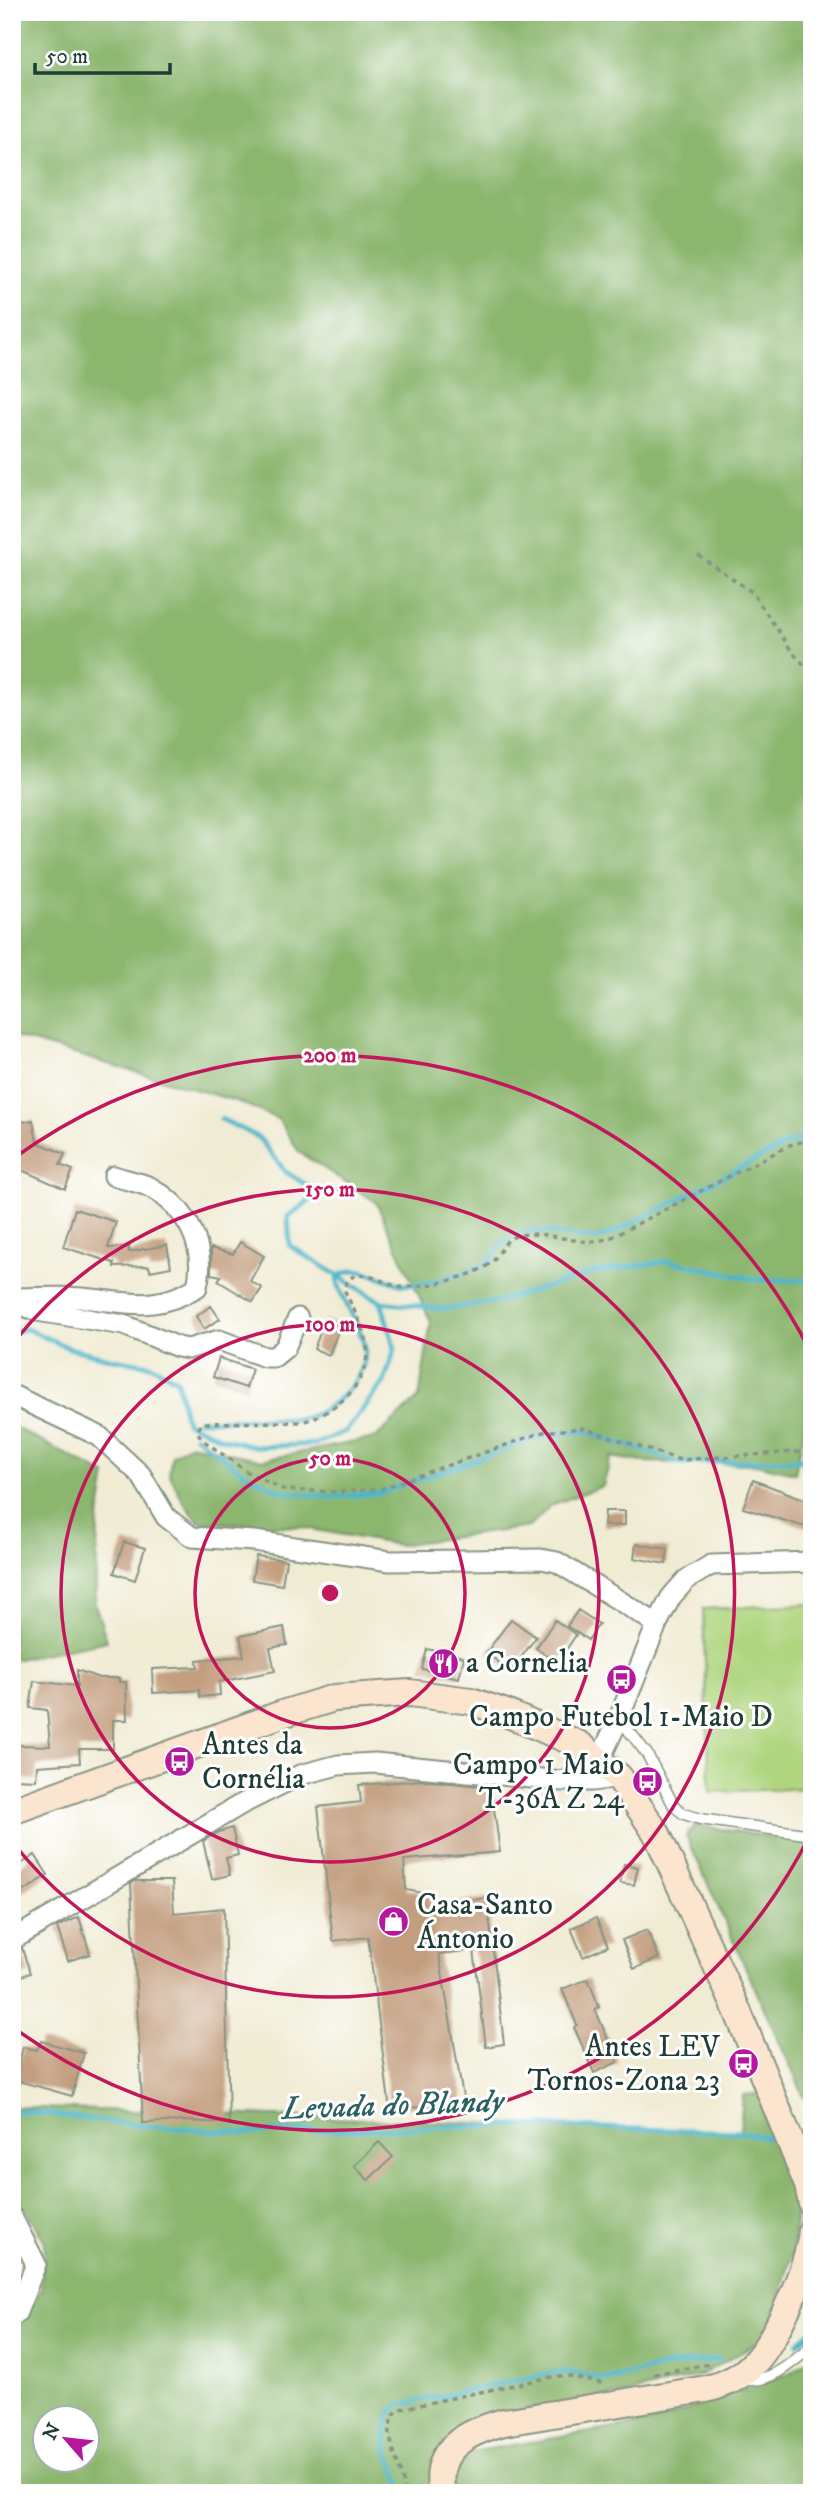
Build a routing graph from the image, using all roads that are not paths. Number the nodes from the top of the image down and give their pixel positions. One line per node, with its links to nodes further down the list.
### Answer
1 (114, 1176): 2 (street)
2 (12, 1299): 3 (street)
3 (298, 1318)
4 (12, 1395): 6 (street)
5 (812, 1562): 6 (street)
6 (657, 1624): 7 (street)
7 (619, 1718): 8 (street); 11 (lane)
8 (600, 1759): 9 (main road); 10 (main road)
9 (619, 1777): 12 (street); 13 (main road)
10 (12, 1811)
11 (812, 1835)
12 (12, 1940)
13 (810, 2194)
14 (12, 2217): 16 (street)
15 (812, 2230): 18 (main road)
16 (12, 2317)
17 (812, 2346): 18 (lane)
18 (735, 2379): 19 (main road)
19 (442, 2493)

